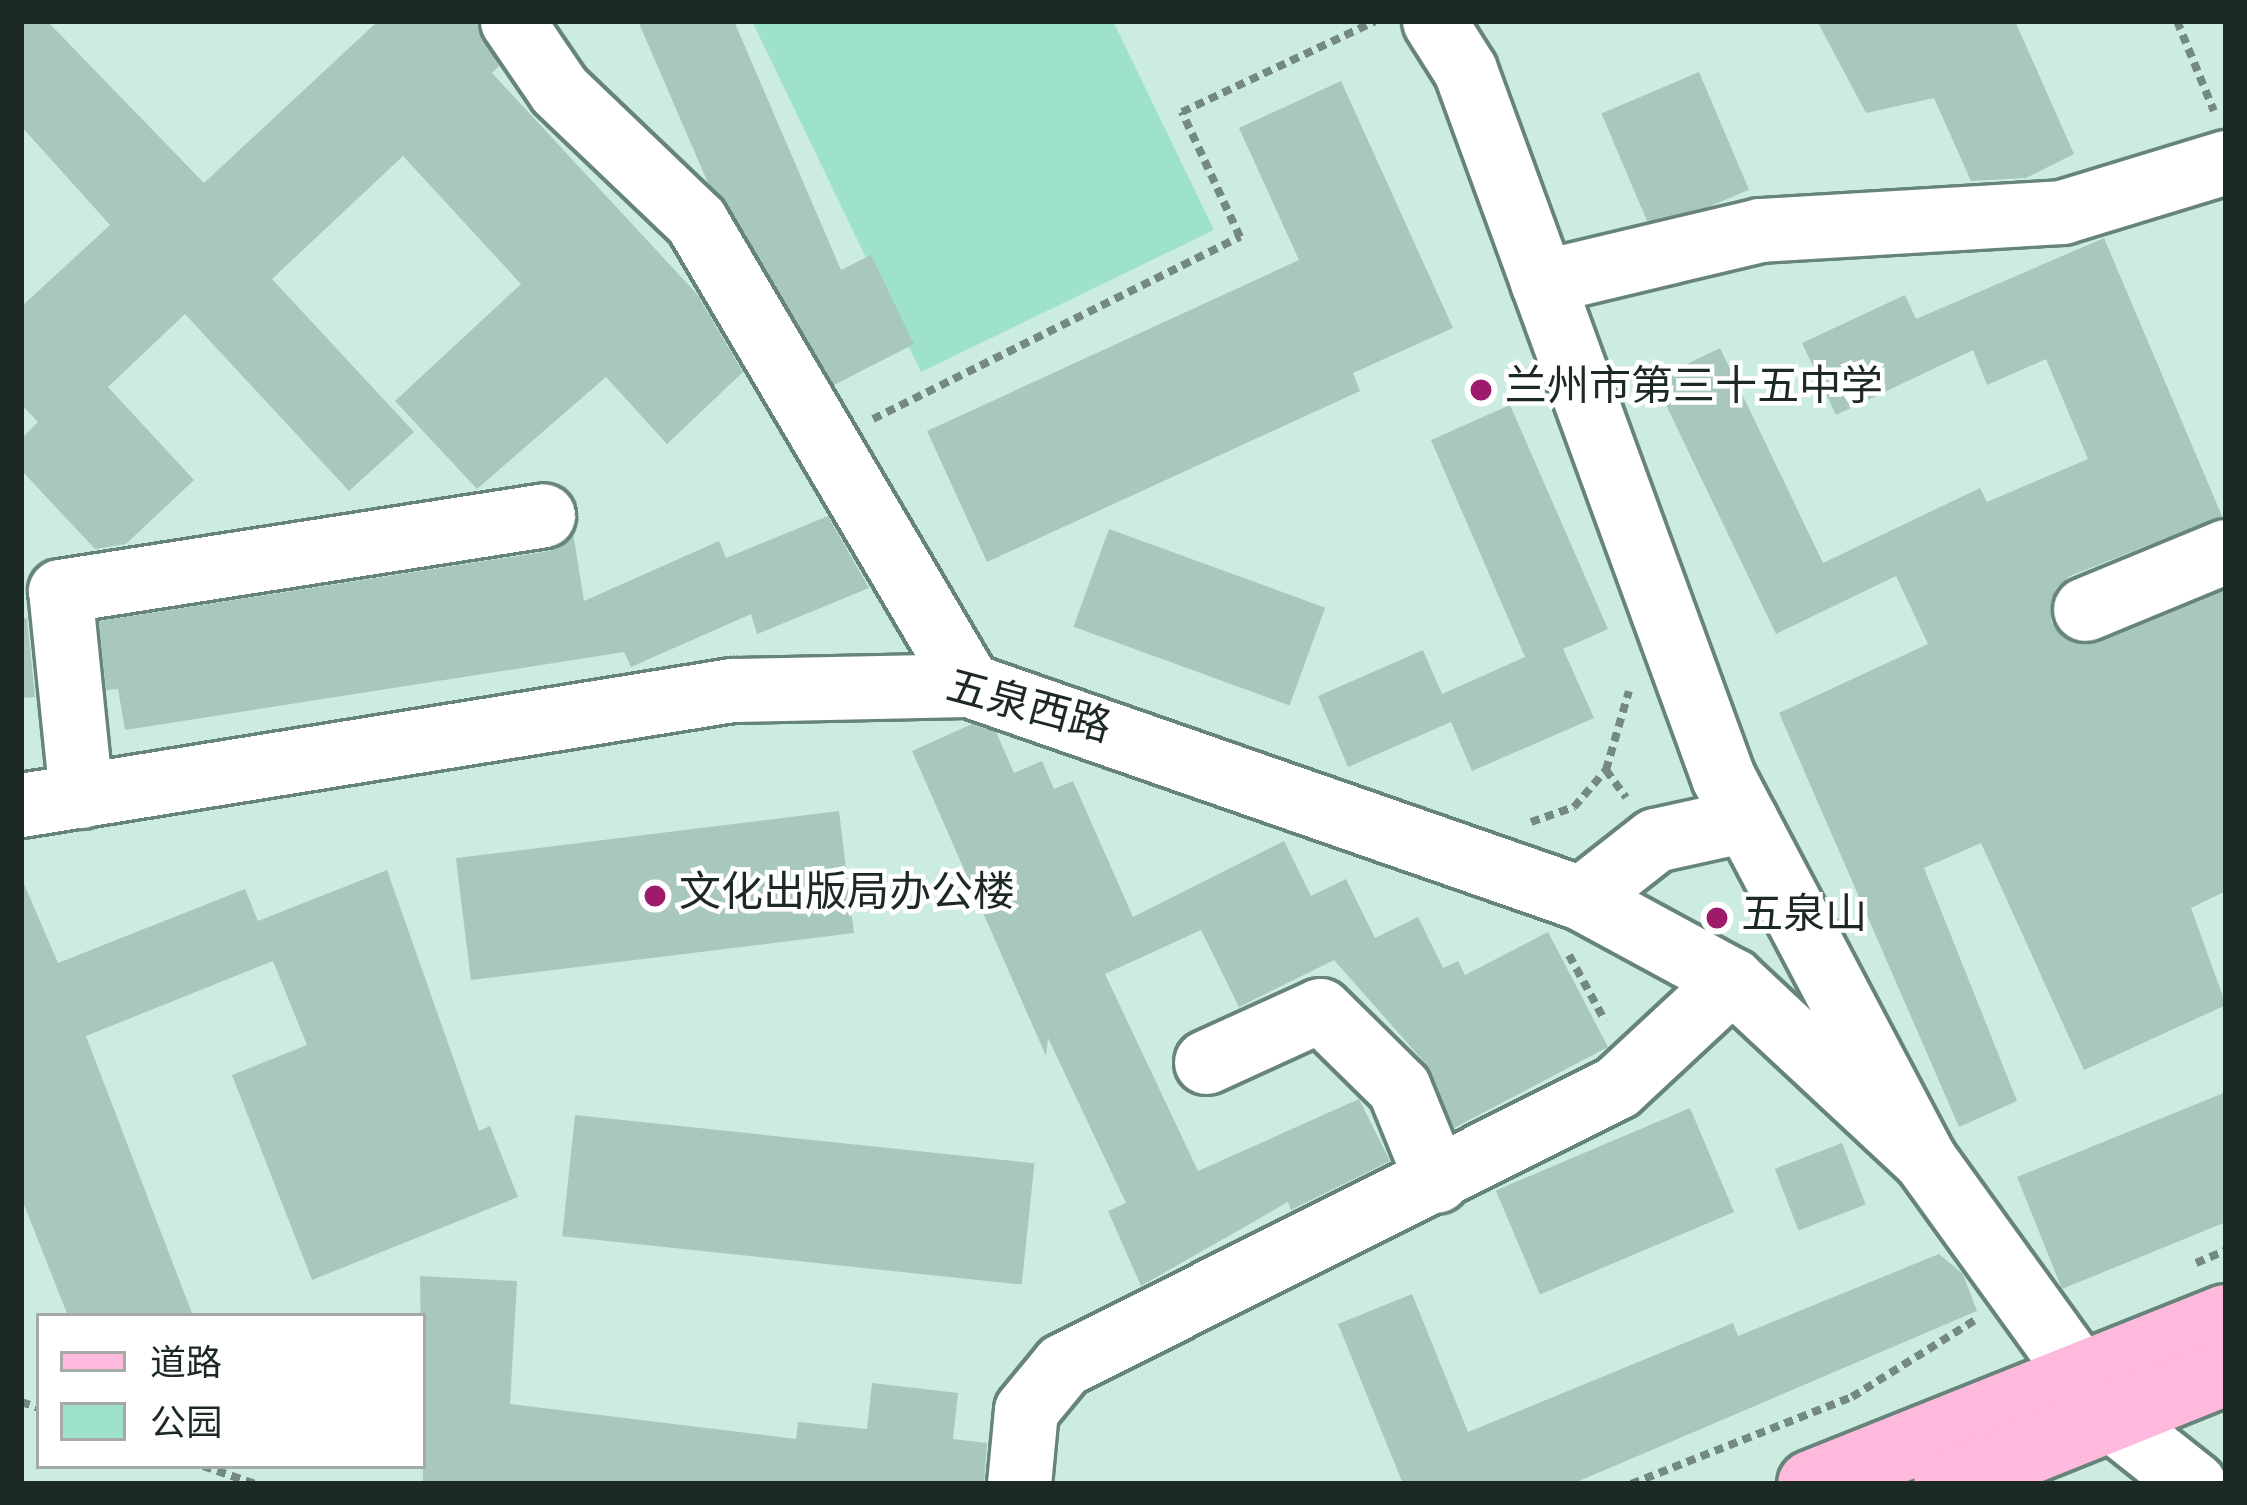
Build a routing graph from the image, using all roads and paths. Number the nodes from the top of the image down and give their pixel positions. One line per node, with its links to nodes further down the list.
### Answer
1 (512, 21): 7 (street)
2 (1375, 21): 7 (path)
3 (1434, 21): 6 (street)
4 (2176, 21): 5 (path)
5 (2222, 141): 6 (street)
6 (1542, 282): 13 (street)
7 (823, 444): 12 (street)
8 (543, 515): 14 (street)
9 (2226, 551): 10 (street)
10 (2085, 609)
11 (1631, 681): 15 (path)
12 (969, 685): 14 (street, 五泉西路); 16 (street, 五泉西路)
13 (1734, 798): 16 (street); 20 (street)
14 (51, 801)
15 (1506, 830)
16 (1573, 923): 17 (street, 五泉西路); 19 (path)
17 (1732, 980): 19 (street); 20 (street, 五泉西路)
18 (1206, 1062): 21 (street)
19 (1617, 1087): 21 (street)
20 (1925, 1160): 24 (street)
21 (1437, 1181): 30 (street)
22 (2226, 1250): 23 (path)
23 (2183, 1269)
24 (2022, 1291): 27 (street); 31 (path)
25 (2226, 1318): 27 (main road)
26 (2226, 1372): 27 (main road)
27 (2098, 1397): 32 (main road); 33 (main road); 34 (street)
28 (212, 1469): 29 (path)
29 (254, 1484)
30 (1019, 1484)
31 (1631, 1484)
32 (1811, 1484)
33 (1948, 1484)
34 (2194, 1484)

